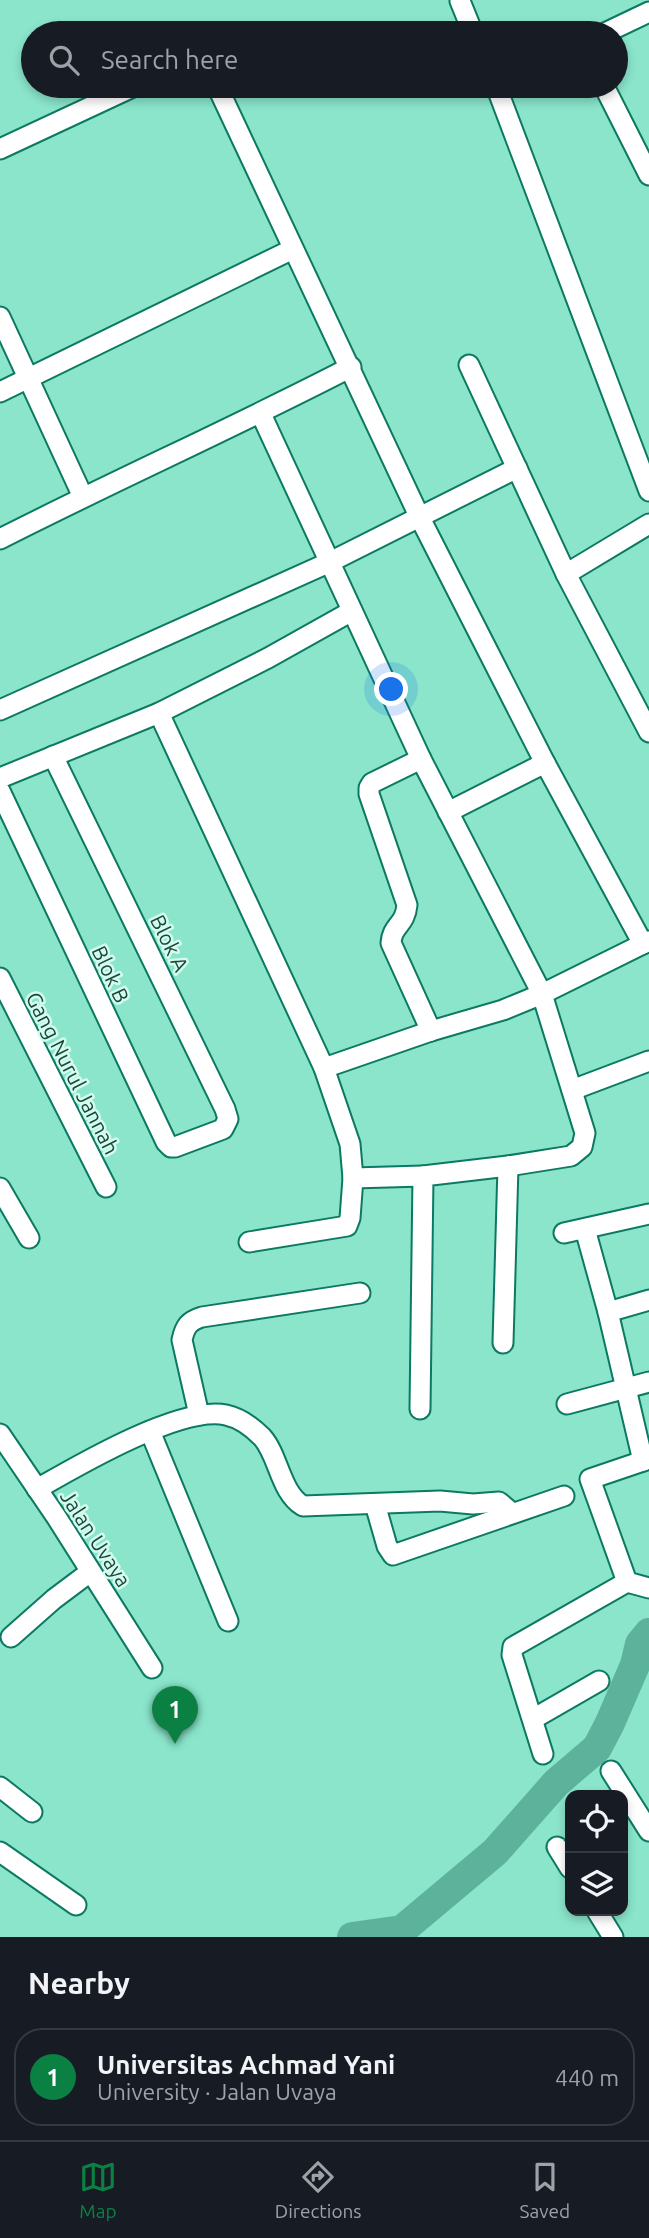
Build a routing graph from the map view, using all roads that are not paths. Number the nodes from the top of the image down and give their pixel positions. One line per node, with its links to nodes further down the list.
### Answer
1 (460, 1): 3 (street)
2 (649, 12): 4 (street)
3 (468, 21)
4 (628, 22)
5 (109, 98): 9 (street)
6 (223, 98): 11 (street)
7 (501, 98): 19 (street)
8 (610, 98): 10 (street)
9 (0, 149)
10 (649, 175)
11 (293, 249): 14 (street); 15 (street)
12 (0, 317): 15 (street)
13 (469, 365): 18 (street)
14 (351, 368): 17 (street); 21 (street)
15 (29, 377): 16 (street); 20 (street)
16 (0, 392)
17 (261, 414): 20 (street); 24 (street)
18 (517, 468): 21 (street); 25 (street)
19 (649, 491)
20 (83, 497): 23 (street)
21 (420, 518): 24 (street); 32 (street)
22 (649, 524): 25 (street)
23 (0, 538)
24 (330, 562): 26 (street); 27 (street)
25 (566, 574): 29 (street)
26 (352, 611): 28 (street); 31 (street)
27 (0, 710)
28 (159, 713): 30 (street); 41 (street)
29 (649, 732)
30 (53, 756): 33 (street); 43 (street, Blok A)
31 (421, 759): 35 (street); 39 (street)
32 (545, 763): 35 (street); 36 (street)
33 (0, 778)
34 (0, 792): 43 (street, Blok B)
35 (448, 813): 38 (street)
36 (646, 942): 38 (street)
37 (0, 978): 47 (street, Gang Nurul Jannah)
38 (542, 995): 39 (street); 42 (street)
39 (431, 1031): 41 (street)
40 (649, 1061): 42 (street)
41 (324, 1068): 46 (street)
42 (572, 1090): 44 (street)
43 (200, 1138)
44 (508, 1166): 45 (street); 57 (street)
45 (424, 1176): 46 (street); 61 (street)
46 (353, 1178): 53 (street)
47 (106, 1187)
48 (0, 1188): 52 (street)
49 (649, 1214): 50 (street)
50 (585, 1229): 51 (street); 56 (street)
51 (564, 1233)
52 (29, 1238)
53 (249, 1242)
54 (360, 1293): 62 (street)
55 (649, 1300): 56 (street)
56 (608, 1312): 59 (street)
57 (503, 1343)
58 (649, 1382): 59 (street)
59 (626, 1389): 60 (street); 65 (street)
60 (567, 1404)
61 (421, 1409)
62 (199, 1415): 63 (street); 68 (street)
63 (150, 1431): 66 (street); 73 (street)
64 (0, 1434): 66 (street, Jalan Uvaya)
65 (646, 1460): 71 (street)
66 (37, 1489): 70 (street, Jalan Uvaya)
67 (564, 1496): 69 (street)
68 (374, 1504): 69 (street); 69 (street)
69 (512, 1513)
70 (90, 1572): 74 (street); 75 (street, Jalan Uvaya)
71 (627, 1582): 72 (street); 77 (street)
72 (649, 1588)
73 (228, 1621)
74 (11, 1637)
75 (152, 1668)
76 (599, 1681): 77 (street)
77 (533, 1719): 78 (street)
78 (543, 1754)
79 (611, 1771): 82 (street)
80 (0, 1787): 81 (street)
81 (32, 1812)
82 (649, 1831)
83 (557, 1847): 85 (street)
84 (0, 1852): 86 (street)
85 (565, 1860)
86 (76, 1905)
87 (600, 1916): 88 (street)
88 (613, 1937)

